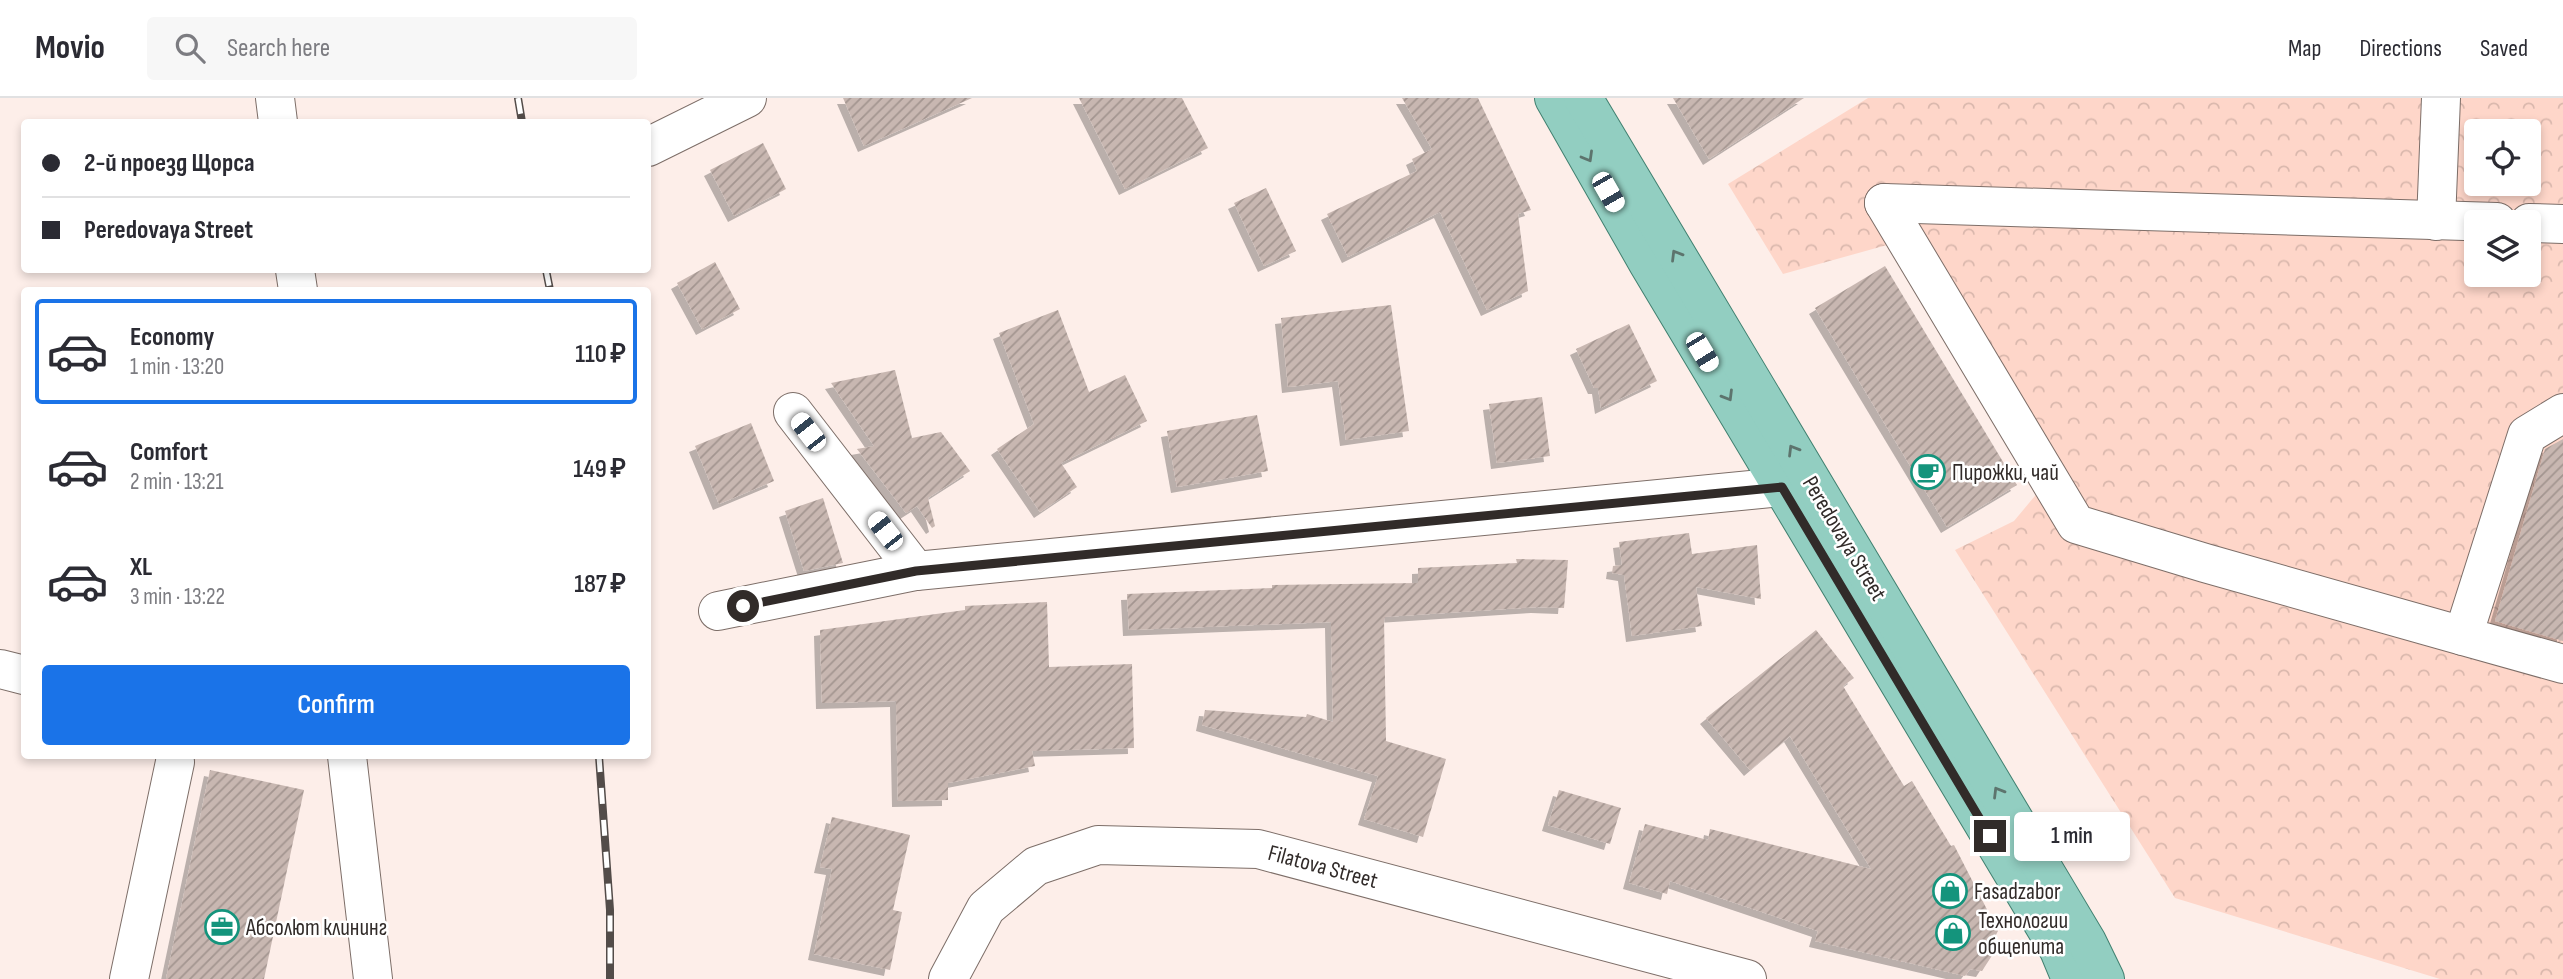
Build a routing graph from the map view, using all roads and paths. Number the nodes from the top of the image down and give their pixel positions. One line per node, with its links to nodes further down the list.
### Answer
1 (275, 98): 6 (street)
2 (747, 98): 7 (street)
3 (1554, 98): 14 (main road, Peredovaya Street, one-way to 14)
4 (1583, 98): 28 (main road, Peredovaya Street, one-way to 4)
5 (2441, 98): 8 (street)
6 (278, 119)
7 (651, 146)
8 (2436, 221): 9 (street); 17 (street)
9 (2464, 221)
10 (2541, 223): 11 (street)
11 (2563, 224)
12 (793, 412): 15 (street)
13 (2563, 414): 17 (street)
14 (1782, 487): 15 (street); 27 (main road, Peredovaya Street)
15 (916, 571): 16 (street)
16 (718, 611)
17 (2463, 636): 18 (street)
18 (2563, 664)
19 (0, 669): 20 (street)
20 (21, 674)
21 (346, 759): 24 (street)
22 (175, 762): 23 (street)
23 (129, 979)
24 (373, 979)
25 (948, 979): 26 (street, Filatova Street)
26 (1747, 979)
27 (2071, 979)
28 (2105, 979)

